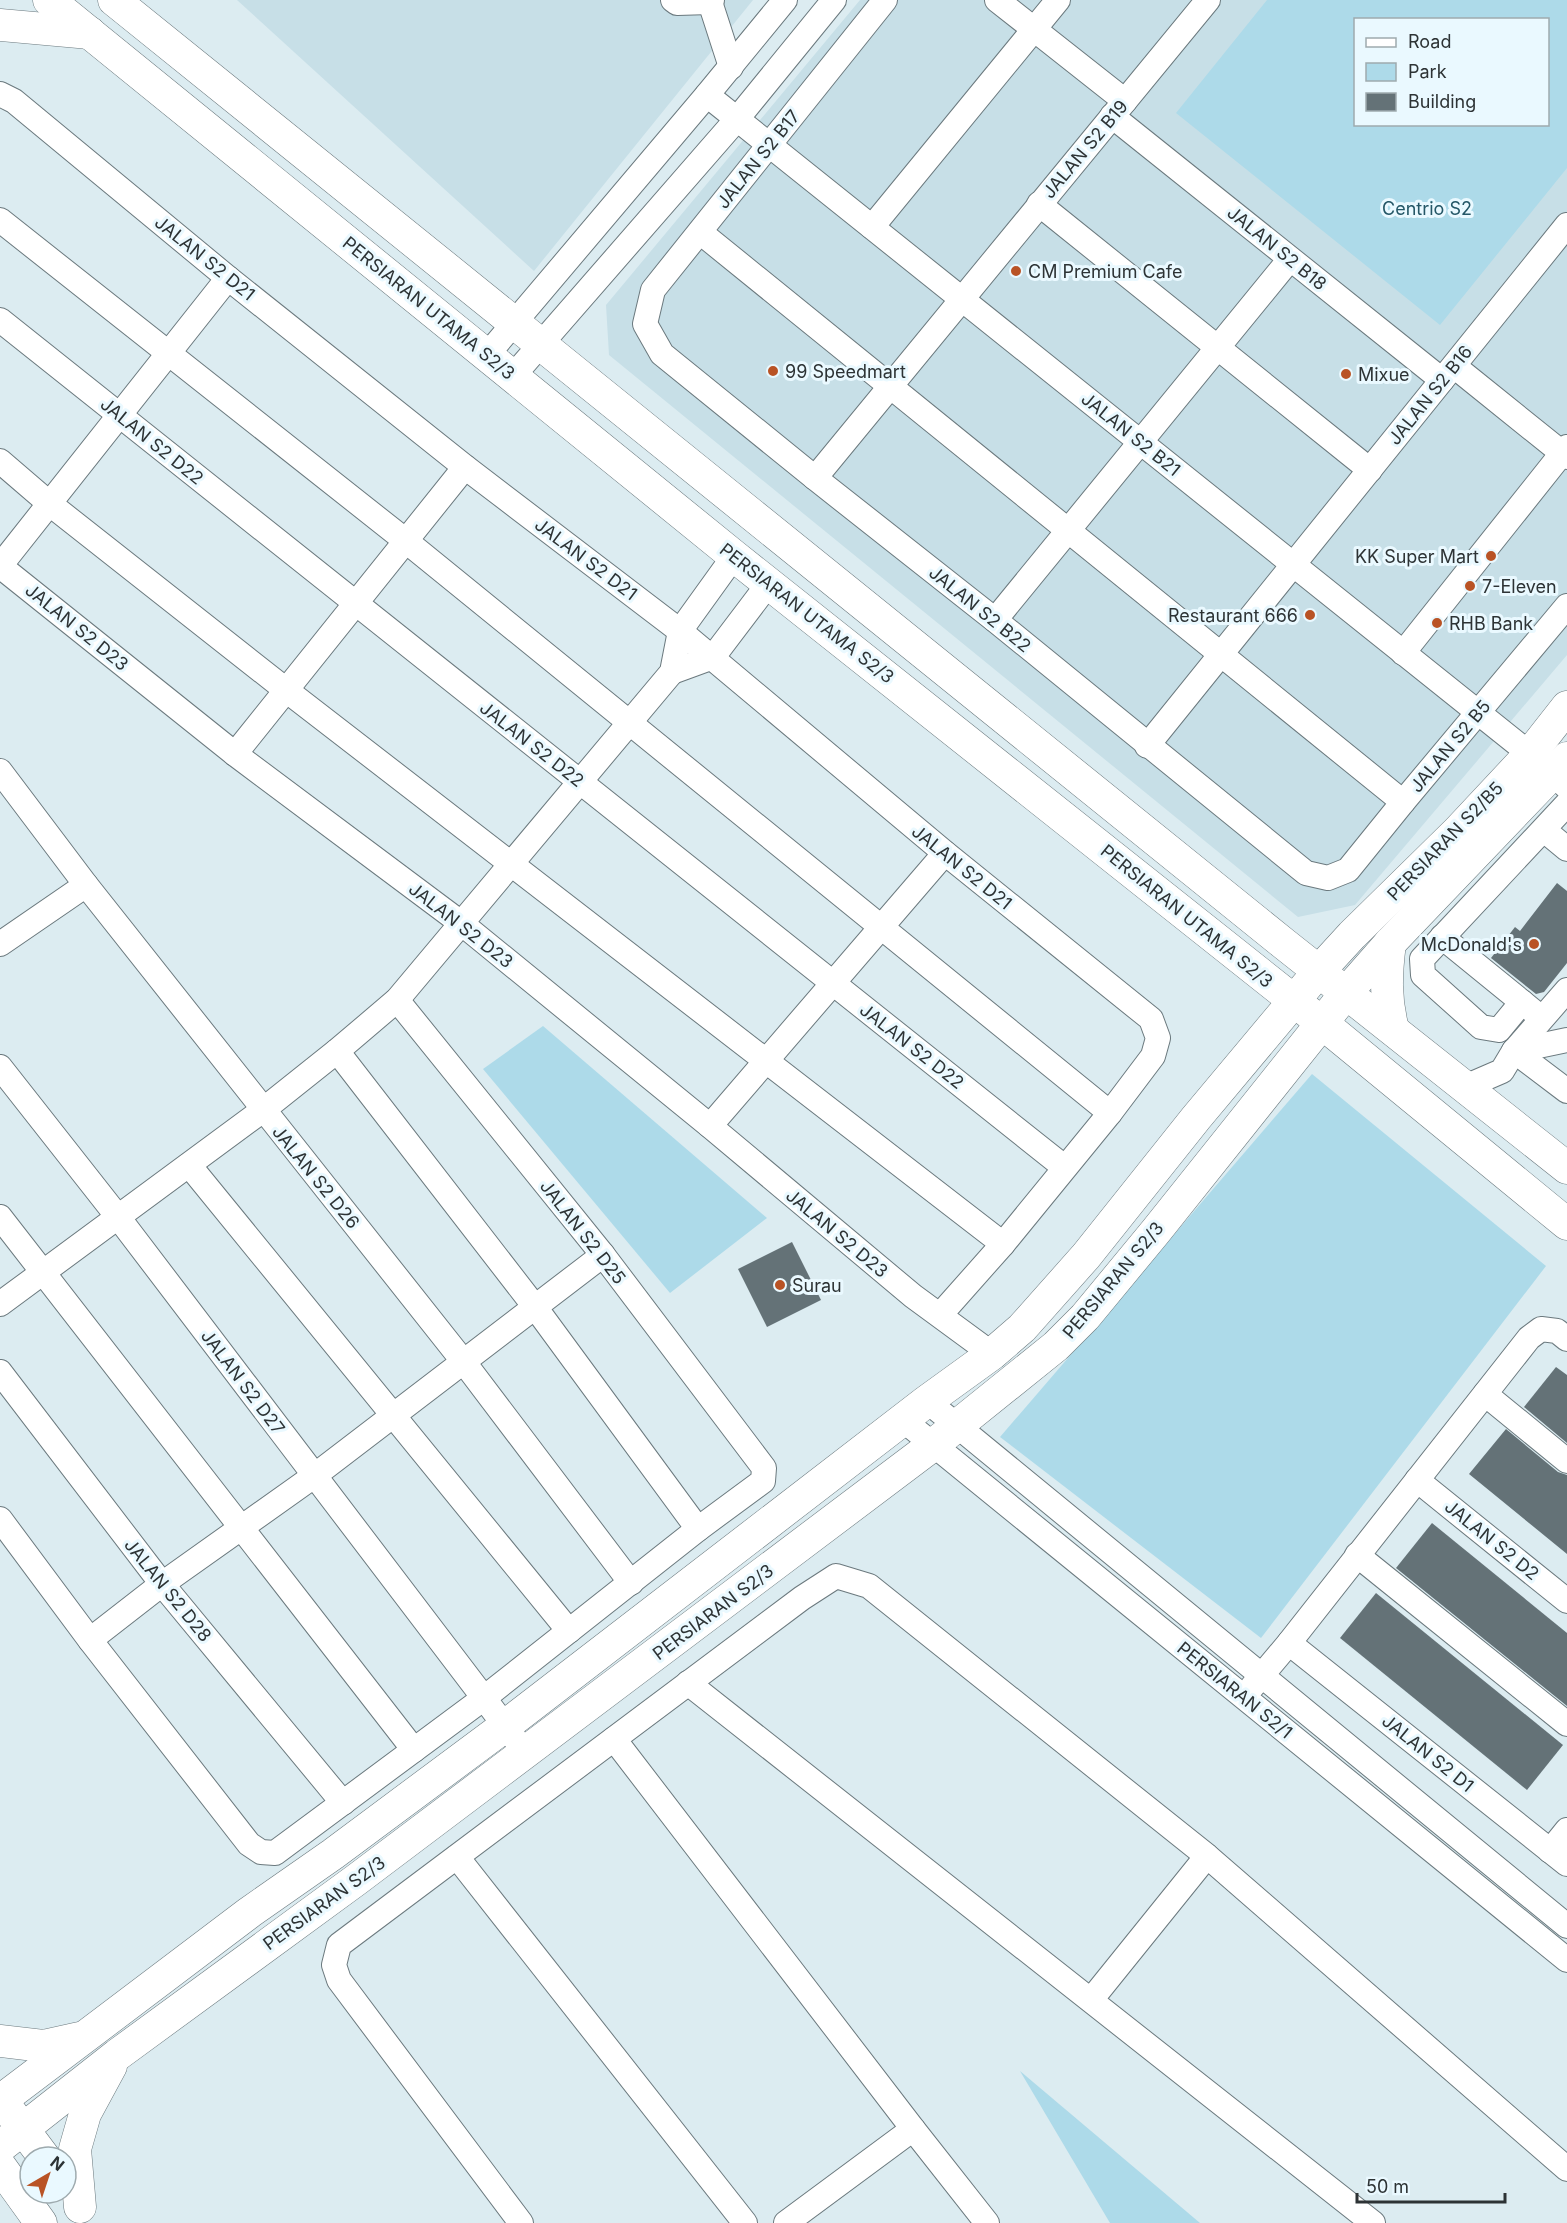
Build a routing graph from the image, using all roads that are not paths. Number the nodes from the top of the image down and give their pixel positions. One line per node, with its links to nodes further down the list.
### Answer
1 (49, 0): 13 (main road, PERSIARAN UTAMA S2/3)
2 (673, 0): 9 (street)
3 (785, 0): 14 (street)
4 (834, 0): 18 (street)
5 (885, 0): 19 (street, JALAN S2 B17)
6 (996, 0): 12 (street, JALAN S2 B18)
7 (1058, 0): 12 (street)
8 (1208, 0): 17 (street, JALAN S2 B19)
9 (711, 1): 14 (street)
10 (122, 4): 29 (main road)
11 (0, 25): 13 (main road)
12 (1034, 30): 17 (street, JALAN S2 B18); 23 (street)
13 (90, 33): 34 (main road, PERSIARAN UTAMA S2/3)
14 (731, 67): 16 (street)
15 (0, 94): 26 (street, JALAN S2 D21)
16 (707, 95): 18 (street, JALAN S2 B21); 29 (street)
17 (1118, 109): 20 (street, JALAN S2 B19); 25 (street, JALAN S2 B18)
18 (737, 119): 19 (street, JALAN S2 B21); 31 (street)
19 (769, 145): 23 (street, JALAN S2 B21); 24 (street, JALAN S2 B17)
20 (1039, 204): 27 (street, JALAN S2 B19); 32 (street)
21 (0, 220): 33 (street)
22 (1567, 225): 35 (street, JALAN S2 B16)
23 (872, 227): 27 (street, JALAN S2 B21)
24 (700, 232): 30 (street, JALAN S2 B17); 37 (street)
25 (1290, 259): 32 (street); 35 (street, JALAN S2 B18)
26 (228, 278): 33 (street); 42 (street, JALAN S2 D21)
27 (961, 299): 37 (street, JALAN S2 B19); 39 (street, JALAN S2 B21)
28 (0, 320): 38 (street, JALAN S2 D22)
29 (515, 323): 31 (main road); 34 (street)
30 (645, 324): 44 (street, JALAN S2 B22)
31 (541, 344): 36 (street); 84 (main road)
32 (1217, 348): 39 (street); 43 (street)
33 (168, 354): 38 (street); 47 (street)
34 (487, 355): 36 (main road, PERSIARAN UTAMA S2/3)
35 (1448, 373): 40 (street, JALAN S2 B18); 43 (street, JALAN S2 B16)
36 (513, 376): 48 (main road, PERSIARAN UTAMA S2/3)
37 (890, 387): 44 (street, JALAN S2 B19); 46 (street)
38 (120, 415): 45 (street); 52 (street, JALAN S2 D22)
39 (1140, 442): 46 (street); 49 (street, JALAN S2 B21)
40 (1565, 452): 56 (street)
41 (0, 461): 45 (street)
42 (465, 467): 47 (street); 55 (street, JALAN S2 D21)
43 (1370, 470): 49 (street, JALAN S2 B16)
44 (815, 478): 54 (street, JALAN S2 B22)
45 (50, 504): 50 (street); 60 (street)
46 (1068, 531): 54 (street); 57 (street)
47 (406, 541): 52 (street); 63 (street)
48 (734, 556): 51 (main road, PERSIARAN UTAMA S2/3); 55 (street)
49 (1293, 565): 56 (street, JALAN S2 B21); 57 (street, JALAN S2 B16)
50 (0, 566): 65 (street, JALAN S2 D23)
51 (770, 583): 58 (street); 90 (main road, PERSIARAN UTAMA S2/3)
52 (356, 603): 60 (street); 69 (street, JALAN S2 D22)
53 (1567, 606): 62 (street, JALAN S2 B5)
54 (995, 620): 64 (street, JALAN S2 B22)
55 (680, 631): 58 (street, JALAN S2 D21); 59 (street)
56 (1403, 653): 62 (street, JALAN S2 B21)
57 (1222, 655): 64 (street, JALAN S2 B16); 70 (street)
58 (713, 657): 59 (street); 74 (street, JALAN S2 D21)
59 (672, 672): 63 (street)
60 (286, 690): 65 (street); 75 (street)
61 (1567, 708): 66 (main road, PERSIARAN S2/B5)
62 (1479, 714): 66 (street, JALAN S2 B21); 70 (street, JALAN S2 B5)
63 (630, 723): 69 (street); 79 (street)
64 (1148, 746): 76 (street, JALAN S2 B22)
65 (235, 754): 78 (street, JALAN S2 D23)
66 (1530, 754): 68 (street, JALAN S2 B21); 80 (main road, PERSIARAN S2/B5)
67 (0, 771): 77 (street, JALAN S2 D26)
68 (1563, 773): 82 (main road, PERSIARAN S2/B5)
69 (580, 782): 75 (street); 86 (street, JALAN S2 D22)
70 (1403, 802): 76 (street, JALAN S2 B5)
71 (1567, 804): 72 (street)
72 (1544, 830): 73 (street); 81 (street)
73 (1567, 849)
74 (945, 853): 79 (street); 103 (street, JALAN S2 D21)
75 (511, 864): 78 (street); 98 (street)
76 (1328, 878)
77 (86, 885): 83 (street); 102 (street, JALAN S2 D26)
78 (461, 923): 89 (street); 104 (street, JALAN S2 D23)
79 (881, 927): 86 (street); 103 (street)
80 (1352, 935): 84 (main road); 85 (main road, PERSIARAN S2/B5)
81 (1442, 937): 91 (street); 91 (street)
82 (1390, 943): 88 (main road, PERSIARAN S2/B5); 94 (main road)
83 (0, 944)
84 (1283, 944): 85 (main road)
85 (1319, 971): 88 (main road); 90 (main road, PERSIARAN S2/B5)
86 (833, 983): 98 (street); 106 (street, JALAN S2 D22)
87 (1567, 990): 92 (street)
88 (1346, 993): 93 (main road, PERSIARAN S2/3); 94 (main road)
89 (397, 1000): 96 (street); 112 (street, JALAN S2 D25)
90 (1294, 1001): 93 (main road, PERSIARAN UTAMA S2/3); 118 (main road, PERSIARAN S2/B5)
91 (1522, 1002): 92 (street)
92 (1542, 1018): 97 (street)
93 (1322, 1023): 110 (main road, PERSIARAN UTAMA S2/3); 124 (main road, PERSIARAN S2/3)
94 (1393, 1029): 100 (main road)
95 (1567, 1040): 97 (street)
96 (337, 1051): 102 (street); 115 (street)
97 (1514, 1051): 100 (street); 101 (street)
98 (766, 1061): 104 (street); 111 (street)
99 (0, 1067): 109 (street, JALAN S2 D27)
100 (1465, 1087): 107 (main road)
101 (1567, 1091)
102 (263, 1110): 105 (street); 119 (street, JALAN S2 D26)
103 (1110, 1113): 106 (street)
104 (710, 1126): 116 (street, JALAN S2 D23)
105 (189, 1165): 109 (street); 123 (street)
106 (1064, 1167): 111 (street)
107 (1567, 1168)
108 (0, 1217): 113 (street)
109 (118, 1217): 113 (street); 126 (street, JALAN S2 D27)
110 (1567, 1224)
111 (1003, 1244): 116 (street)
112 (603, 1255): 115 (street); 130 (street, JALAN S2 D25)
113 (44, 1272): 114 (street); 129 (street)
114 (0, 1304)
115 (535, 1307): 119 (street); 130 (street)
116 (940, 1315): 118 (street, JALAN S2 D23)
117 (1567, 1339): 121 (street)
118 (992, 1354): 122 (main road, PERSIARAN S2/B5)
119 (462, 1361): 123 (street); 132 (street, JALAN S2 D26)
120 (0, 1372): 133 (street, JALAN S2 D28)
121 (1485, 1394): 125 (street); 127 (street)
122 (915, 1411): 124 (street, PERSIARAN S2/1); 143 (main road, PERSIARAN S2/B5)
123 (393, 1414): 126 (street); 135 (street)
124 (944, 1436): 138 (street, PERSIARAN S2/1); 140 (street, PERSIARAN S2/1); 146 (main road, PERSIARAN S2/3)
125 (1567, 1461)
126 (314, 1476): 129 (street); 141 (street, JALAN S2 D27)
127 (1417, 1479): 131 (street); 134 (street, JALAN S2 D2)
128 (0, 1519): 136 (street)
129 (242, 1528): 133 (street); 145 (street)
130 (698, 1529): 132 (street)
131 (1357, 1556): 137 (street); 142 (street)
132 (631, 1583): 135 (street)
133 (162, 1584): 136 (street); 147 (street, JALAN S2 D28)
134 (1567, 1600)
135 (569, 1631): 141 (street)
136 (90, 1640): 147 (street)
137 (1289, 1642): 138 (street); 151 (street, JALAN S2 D1)
138 (1262, 1675): 140 (street); 152 (street, PERSIARAN S2/1)
139 (688, 1683): 144 (street); 149 (street); 154 (street)
140 (1243, 1697): 153 (street, PERSIARAN S2/1)
141 (484, 1698): 143 (street, JALAN S2 D27); 145 (street)
142 (1567, 1724)
143 (505, 1726): 146 (street, JALAN S2 D27); 155 (main road, PERSIARAN S2/B5)
144 (614, 1739): 150 (street); 159 (street)
145 (414, 1750): 147 (street)
146 (525, 1754): 157 (main road, PERSIARAN S2/3)
147 (343, 1803)
148 (1567, 1830): 151 (street)
149 (1207, 1856): 154 (street); 162 (street)
150 (457, 1857): 165 (street); 166 (street)
151 (1558, 1858)
152 (1567, 1926)
153 (1567, 1960)
154 (1091, 2000): 169 (street)
155 (89, 2035): 156 (main road); 158 (main road, PERSIARAN S2/B5)
156 (0, 2042)
157 (117, 2055): 160 (main road, PERSIARAN S2/3); 163 (main road)
158 (0, 2099): 160 (main road)
159 (913, 2129): 167 (street); 168 (street)
160 (11, 2138)
161 (0, 2166): 164 (main road)
162 (1567, 2169)
163 (79, 2206)
164 (41, 2223)
165 (521, 2223)
166 (745, 2223)
167 (786, 2223)
168 (987, 2223)
169 (1373, 2223)

